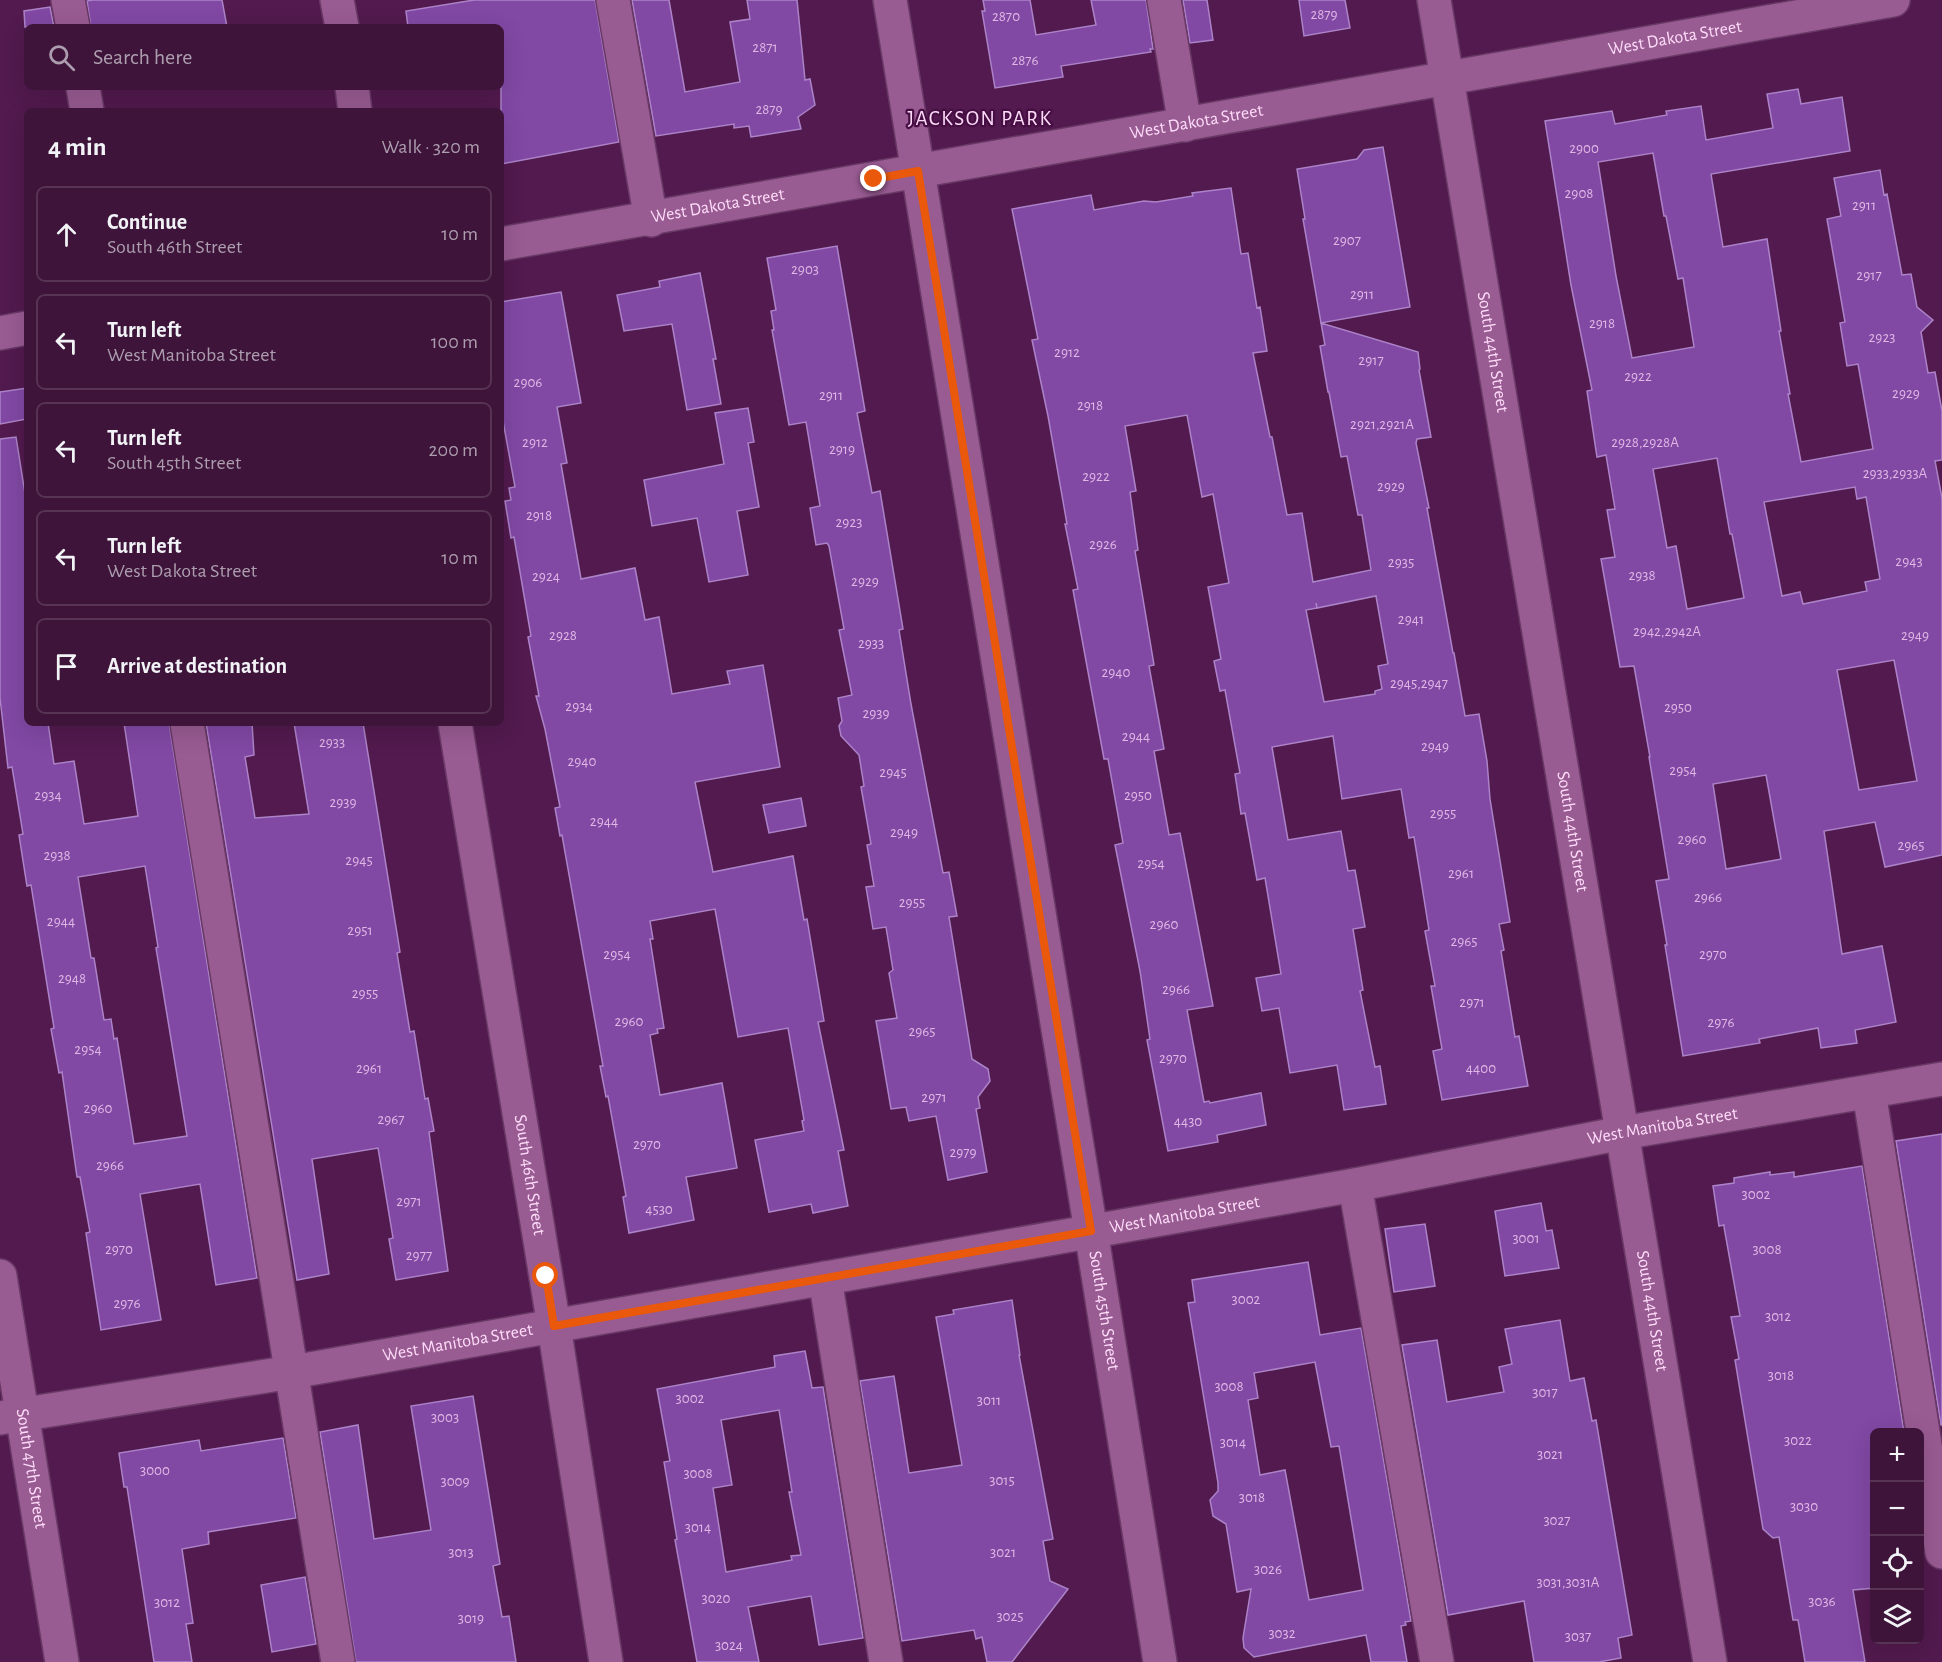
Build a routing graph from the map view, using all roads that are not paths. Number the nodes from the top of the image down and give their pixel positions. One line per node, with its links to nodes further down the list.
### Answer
1 (68, 0): 8 (street)
2 (338, 0): 9 (street)
3 (613, 0): 17 (street)
4 (890, 0): 16 (street, South 45th Street)
5 (1164, 0): 15 (street)
6 (1434, 0): 10 (street, South 44th Street)
7 (1893, 0): 10 (street, West Dakota Street)
8 (72, 24)
9 (342, 24)
10 (1446, 78): 15 (street, West Dakota Street); 25 (street, South 44th Street)
11 (84, 90): 13 (street)
12 (352, 90): 14 (street)
13 (86, 108)
14 (356, 108)
15 (1185, 125): 16 (street, West Dakota Street)
16 (918, 171): 17 (street, West Dakota Street); 27 (street, South 45th Street)
17 (651, 220): 18 (street, West Dakota Street)
18 (504, 244)
19 (24, 329): 20 (street)
20 (0, 333)
21 (187, 726): 31 (street)
22 (455, 726): 30 (street, South 46th Street)
23 (1942, 1079): 24 (street, West Manitoba Street)
24 (1869, 1092): 25 (street, West Manitoba Street); 33 (street)
25 (1622, 1133): 26 (street, West Manitoba Street); 40 (street, South 44th Street)
26 (1354, 1185): 27 (street, West Manitoba Street); 39 (street)
27 (1091, 1231): 29 (street, West Manitoba Street); 38 (street, South 45th Street)
28 (0, 1276): 32 (street, South 47th Street)
29 (825, 1278): 30 (street, West Manitoba Street); 37 (street)
30 (554, 1326): 31 (street, West Manitoba Street); 36 (street, South 46th Street)
31 (292, 1372): 32 (street, West Manitoba Street); 35 (street)
32 (11, 1416): 34 (street, South 47th Street)
33 (1942, 1552)
34 (62, 1662)
35 (338, 1662)
36 (606, 1662)
37 (886, 1662)
38 (1160, 1662)
39 (1437, 1662)
40 (1710, 1662)

